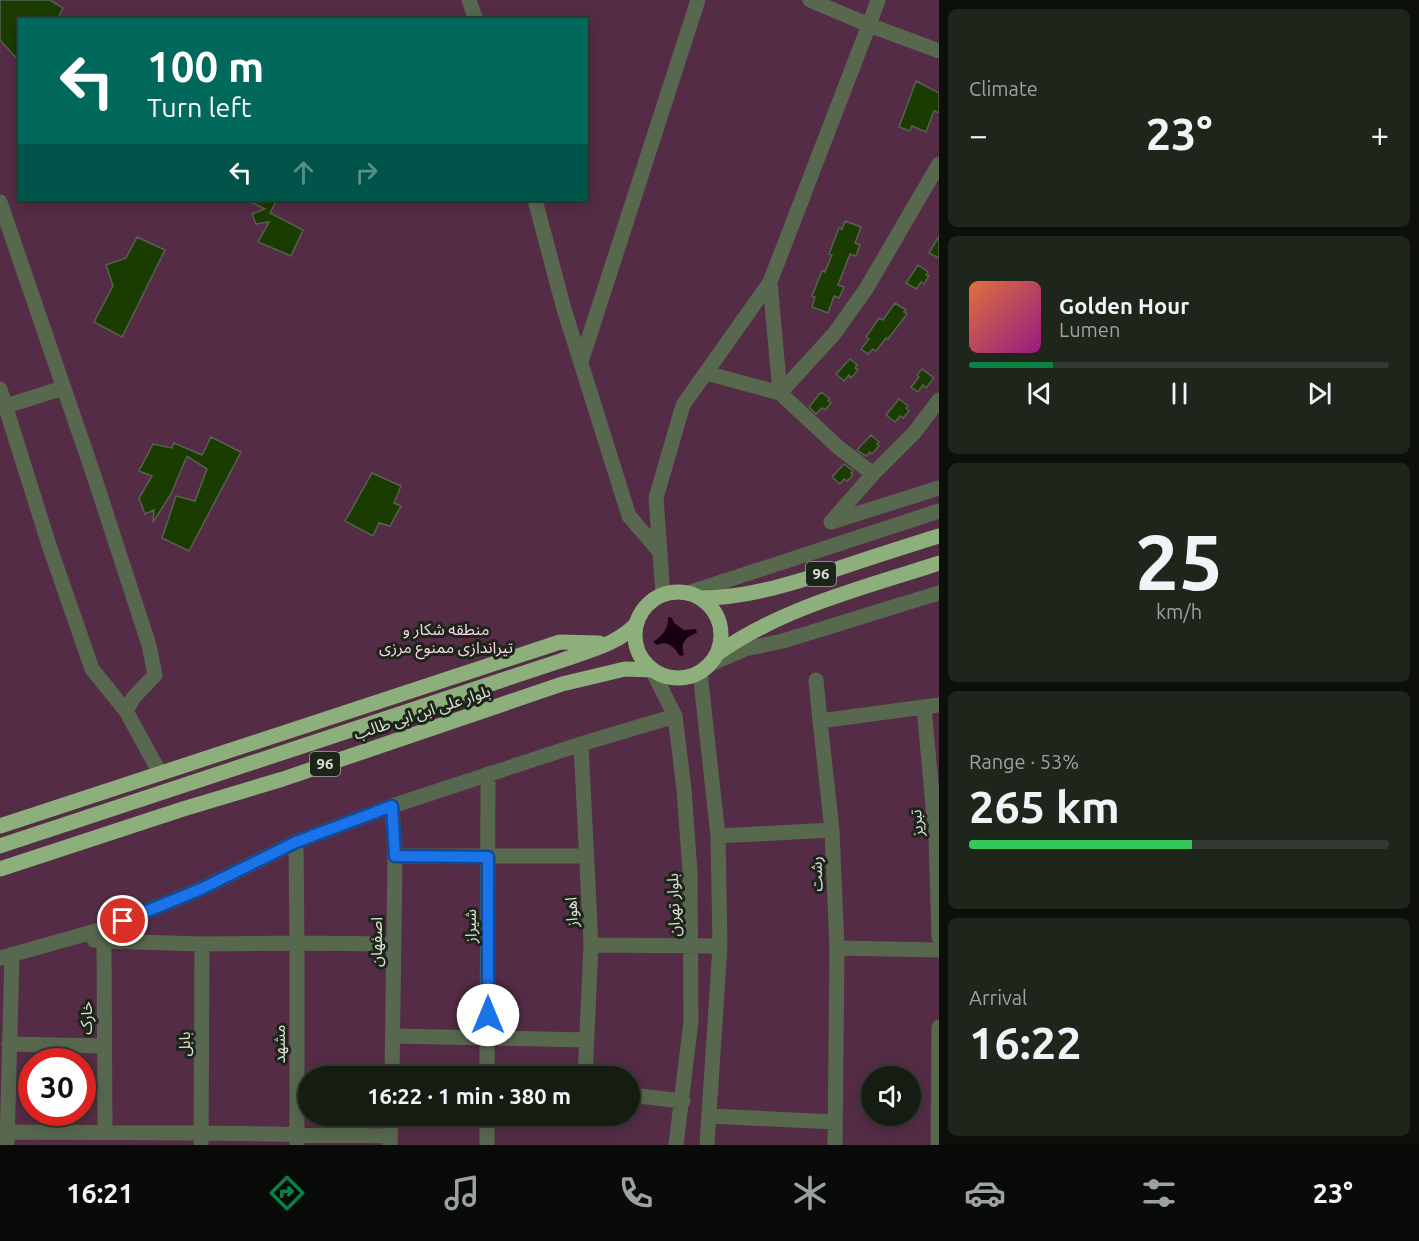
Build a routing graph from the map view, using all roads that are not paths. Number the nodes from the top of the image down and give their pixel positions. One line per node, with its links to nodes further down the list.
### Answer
1 (469, 0): 5 (street)
2 (698, 0): 12 (street)
3 (810, 0): 6 (street)
4 (879, 0): 6 (street)
5 (475, 18)
6 (869, 25): 7 (street); 11 (street)
7 (939, 51)
8 (939, 164): 16 (street)
9 (535, 201): 12 (street)
10 (0, 202): 14 (street)
11 (770, 282): 13 (street); 16 (street)
12 (581, 362): 23 (street)
13 (706, 373): 16 (street); 23 (street)
14 (63, 388): 18 (street); 34 (street)
15 (0, 389): 18 (street)
16 (780, 393): 19 (street)
17 (939, 400): 19 (street)
18 (6, 406): 34 (street)
19 (873, 474): 20 (street)
20 (939, 488)
21 (939, 511): 27 (street)
22 (939, 536): 27 (main road, 96)
23 (660, 552): 26 (street)
24 (939, 563): 30 (main road, 96)
25 (939, 593): 30 (street)
26 (663, 595): 27 (main road, 96); 28 (main road, 96)
27 (694, 596): 30 (main road)
28 (637, 623): 29 (main road, بلوار علی ابن ابی طالب / 96); 31 (main road)
29 (608, 643): 38 (main road); 45 (main road, بلوار علی ابن ابی طالب / 96)
30 (709, 663): 31 (main road, 96); 43 (street)
31 (652, 670): 35 (street, بلوار تهران); 49 (main road, بلوار علی ابن ابی طالب / 96)
32 (816, 680): 36 (street, رشت)
33 (931, 706): 36 (street); 50 (street, تبریز)
34 (126, 711): 38 (street)
35 (675, 716): 37 (street); 57 (street, بلوار تهران)
36 (820, 721): 42 (street, رشت)
37 (581, 744): 39 (street); 47 (street, اهواز)
38 (160, 773): 41 (main road)
39 (488, 774): 40 (street); 48 (street, شیراز)
40 (392, 806): 44 (street); 46 (street, اصفهان)
41 (0, 826)
42 (832, 830): 43 (street); 59 (street, رشت)
43 (718, 836): 58 (street)
44 (296, 842): 51 (street); 53 (street, مشهد)
45 (0, 846)
46 (395, 856): 48 (street); 55 (street, اصفهان)
47 (586, 856): 48 (street); 56 (street, اهواز)
48 (488, 857): 64 (street, شیراز)
49 (0, 870)
50 (939, 937)
51 (77, 938): 52 (street); 61 (street)
52 (104, 941): 54 (street); 67 (street, خارک)
53 (297, 943): 54 (street); 55 (street); 79 (street, مشهد)
54 (202, 944): 78 (street, بابل)
55 (394, 944): 63 (street, اصفهان)
56 (591, 945): 57 (street); 65 (street, اهواز)
57 (692, 946): 58 (street); 72 (street, بلوار تهران)
58 (720, 946): 73 (street)
59 (837, 948): 60 (street); 74 (street, رشت)
60 (939, 950)
61 (6, 956): 66 (street)
62 (939, 1027): 85 (street)
63 (394, 1036): 64 (street); 68 (street, اصفهان)
64 (488, 1037): 65 (street); 69 (street, شیراز)
65 (587, 1040): 70 (street, اهواز)
66 (9, 1044): 67 (street); 77 (street)
67 (104, 1046): 76 (street, خارک)
68 (393, 1066)
69 (488, 1066)
70 (586, 1066)
71 (640, 1096): 72 (street)
72 (682, 1101): 82 (street, بلوار تهران)
73 (709, 1116): 74 (street); 83 (street)
74 (836, 1122): 84 (street, رشت)
75 (487, 1126): 81 (street)
76 (105, 1132): 77 (street); 78 (street)
77 (5, 1137)
78 (201, 1139): 79 (street)
79 (297, 1140): 80 (street)
80 (390, 1140)
81 (487, 1145)
82 (676, 1145)
83 (707, 1145)
84 (835, 1145)
85 (938, 1145)

